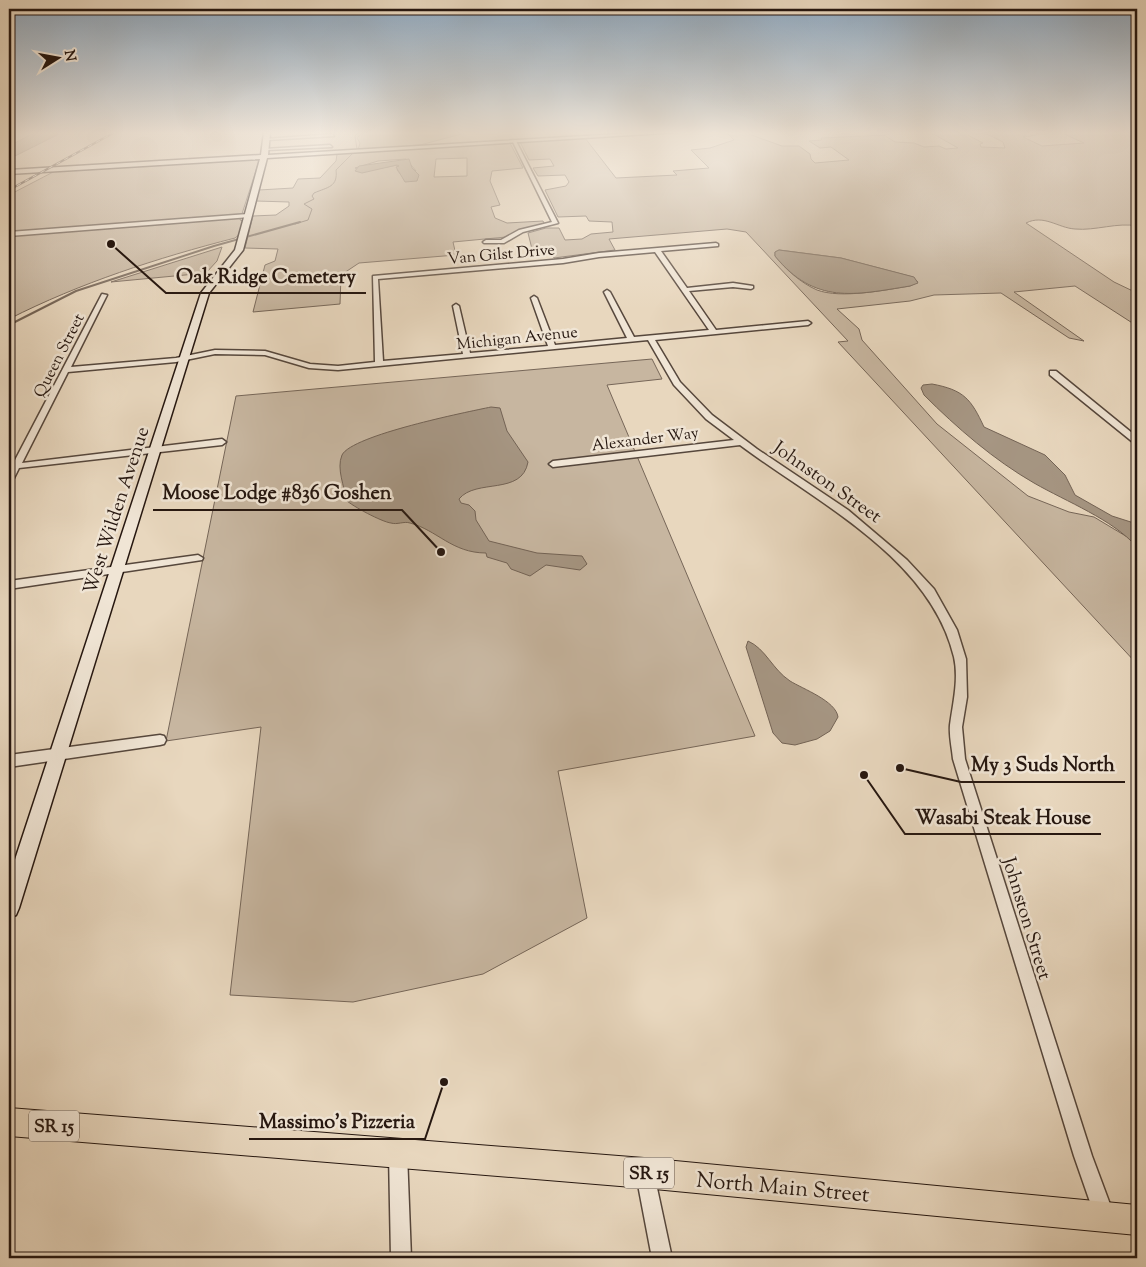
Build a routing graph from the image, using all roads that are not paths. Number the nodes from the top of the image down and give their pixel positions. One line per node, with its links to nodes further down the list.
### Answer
1 (255, 191): 3 (street, West Wilden Avenue)
2 (539, 191): 5 (street)
3 (248, 216): 4 (street); 20 (street, West Wilden Avenue)
4 (9, 234)
5 (486, 242)
6 (716, 245): 7 (street, Van Gilst Drive)
7 (657, 250): 9 (street); 21 (street, Van Gilst Drive)
8 (751, 287): 9 (street)
9 (684, 290): 15 (street)
10 (607, 292): 17 (street)
11 (104, 295): 22 (street, Queen Street)
12 (534, 298): 18 (street)
13 (456, 306): 19 (street)
14 (808, 323): 15 (street, Michigan Avenue)
15 (714, 332): 16 (street, Michigan Avenue)
16 (650, 338): 17 (street, Michigan Avenue); 26 (street, Johnston Street)
17 (632, 340): 18 (street, Michigan Avenue)
18 (552, 348): 19 (street, Michigan Avenue)
19 (467, 356): 21 (street, Michigan Avenue)
20 (189, 358): 21 (street, Michigan Avenue); 22 (street, Michigan Avenue); 27 (street, West Wilden Avenue)
21 (378, 365)
22 (66, 370): 29 (street, Queen Street)
23 (1053, 373): 24 (street)
24 (1137, 441)
25 (222, 442): 27 (street)
26 (741, 442): 28 (street, Alexander Way); 41 (street, Johnston Street)
27 (156, 450): 29 (street); 32 (street, West Wilden Avenue)
28 (553, 464)
29 (12, 467): 30 (street, Queen Street)
30 (9, 480)
31 (198, 558): 32 (street)
32 (117, 569): 33 (street); 35 (street, West Wilden Avenue)
33 (9, 585)
34 (160, 740): 35 (street)
35 (59, 752): 36 (street); 37 (street, West Wilden Avenue)
36 (9, 761)
37 (9, 908)
38 (9, 1122): 39 (main road, North Main Street / SR 15)
39 (398, 1152): 40 (main road, North Main Street / SR 15); 43 (street)
40 (644, 1172): 41 (main road, North Main Street / SR 15); 44 (street)
41 (1105, 1217): 42 (main road, North Main Street / SR 15)
42 (1137, 1220)
43 (401, 1258)
44 (662, 1258)

